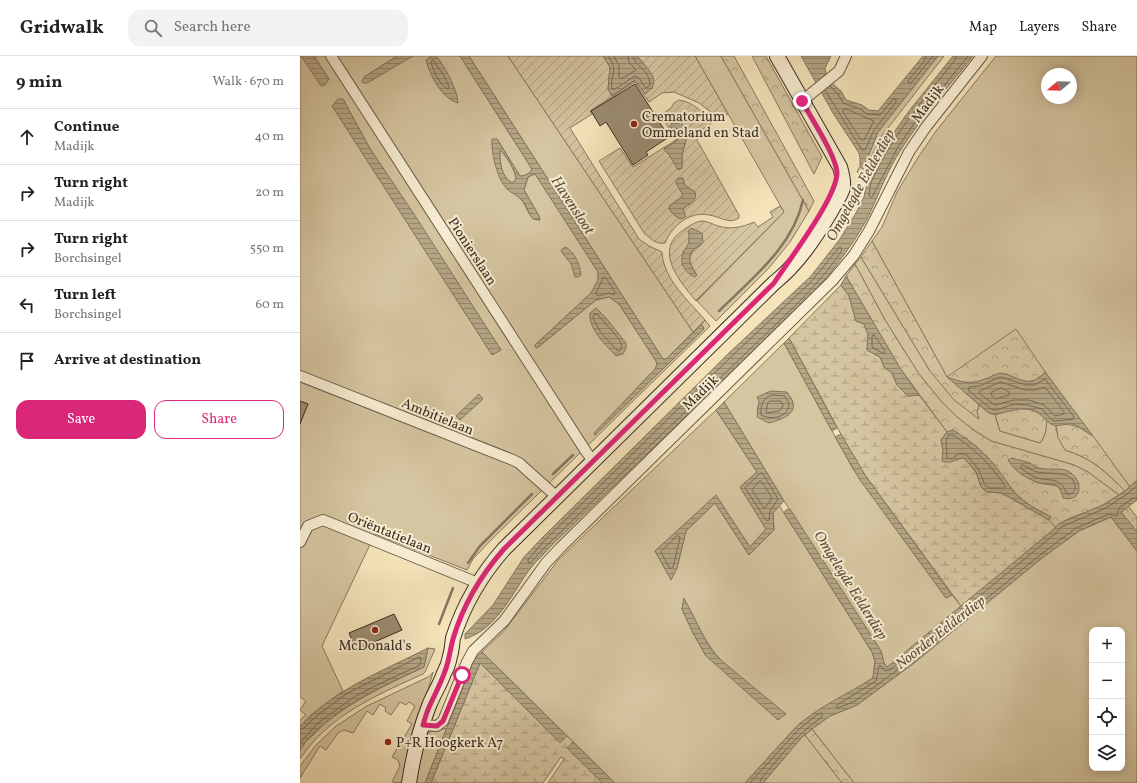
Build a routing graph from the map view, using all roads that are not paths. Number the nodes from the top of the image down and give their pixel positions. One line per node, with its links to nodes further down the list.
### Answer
1 (330, 56): 7 (street, Pionierslaan)
2 (777, 56): 5 (main road)
3 (846, 56): 5 (street)
4 (982, 56): 11 (street, Madijk)
5 (802, 101): 7 (main road)
6 (300, 376): 8 (street, Ambitielaan)
7 (593, 461): 8 (main road)
8 (557, 497): 10 (main road)
9 (300, 542): 10 (street, Oriëntatielaan)
10 (478, 583): 11 (main road)
11 (423, 725): 12 (main road)
12 (409, 783)

